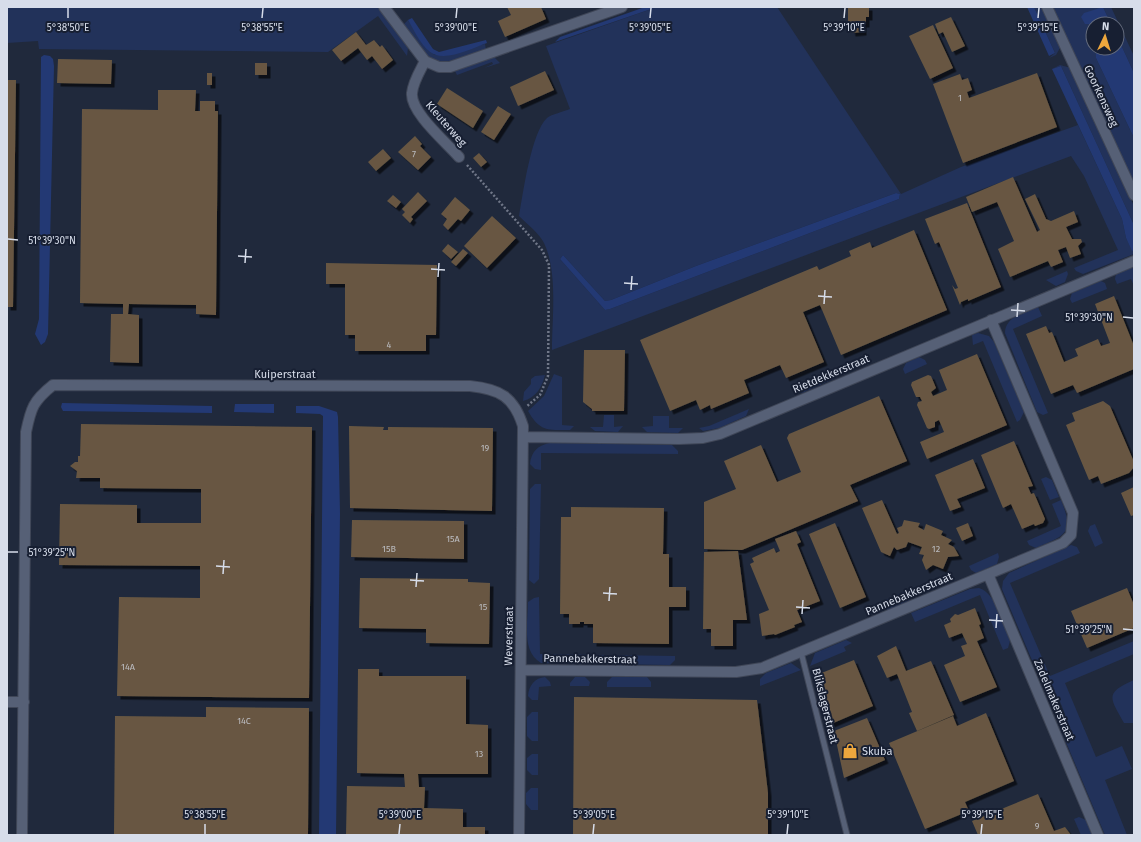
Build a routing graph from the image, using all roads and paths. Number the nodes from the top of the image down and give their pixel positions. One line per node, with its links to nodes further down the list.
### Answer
1 (384, 7): 4 (street)
2 (622, 7): 4 (street)
3 (1047, 7): 6 (street, Goorkensweg)
4 (425, 61): 5 (street, Kleuterweg)
5 (459, 157): 9 (path)
6 (1134, 195)
7 (1134, 261): 8 (street, Rietdekkerstraat)
8 (991, 320): 10 (street, Rietdekkerstraat); 11 (street, Pannebakkerstraat)
9 (519, 412): 10 (street); 15 (street, Kuiperstraat)
10 (523, 437): 13 (street, Weverstraat)
11 (988, 574): 12 (street, Pannebakkerstraat); 19 (street, Zadelmakerstraat)
12 (802, 652): 13 (street, Pannebakkerstraat); 18 (lane, Blikslagerstraat)
13 (521, 670): 17 (street, Weverstraat)
14 (7, 702): 15 (street)
15 (24, 702): 16 (street, Kuiperstraat)
16 (22, 835)
17 (519, 835)
18 (847, 835)
19 (1098, 835)

